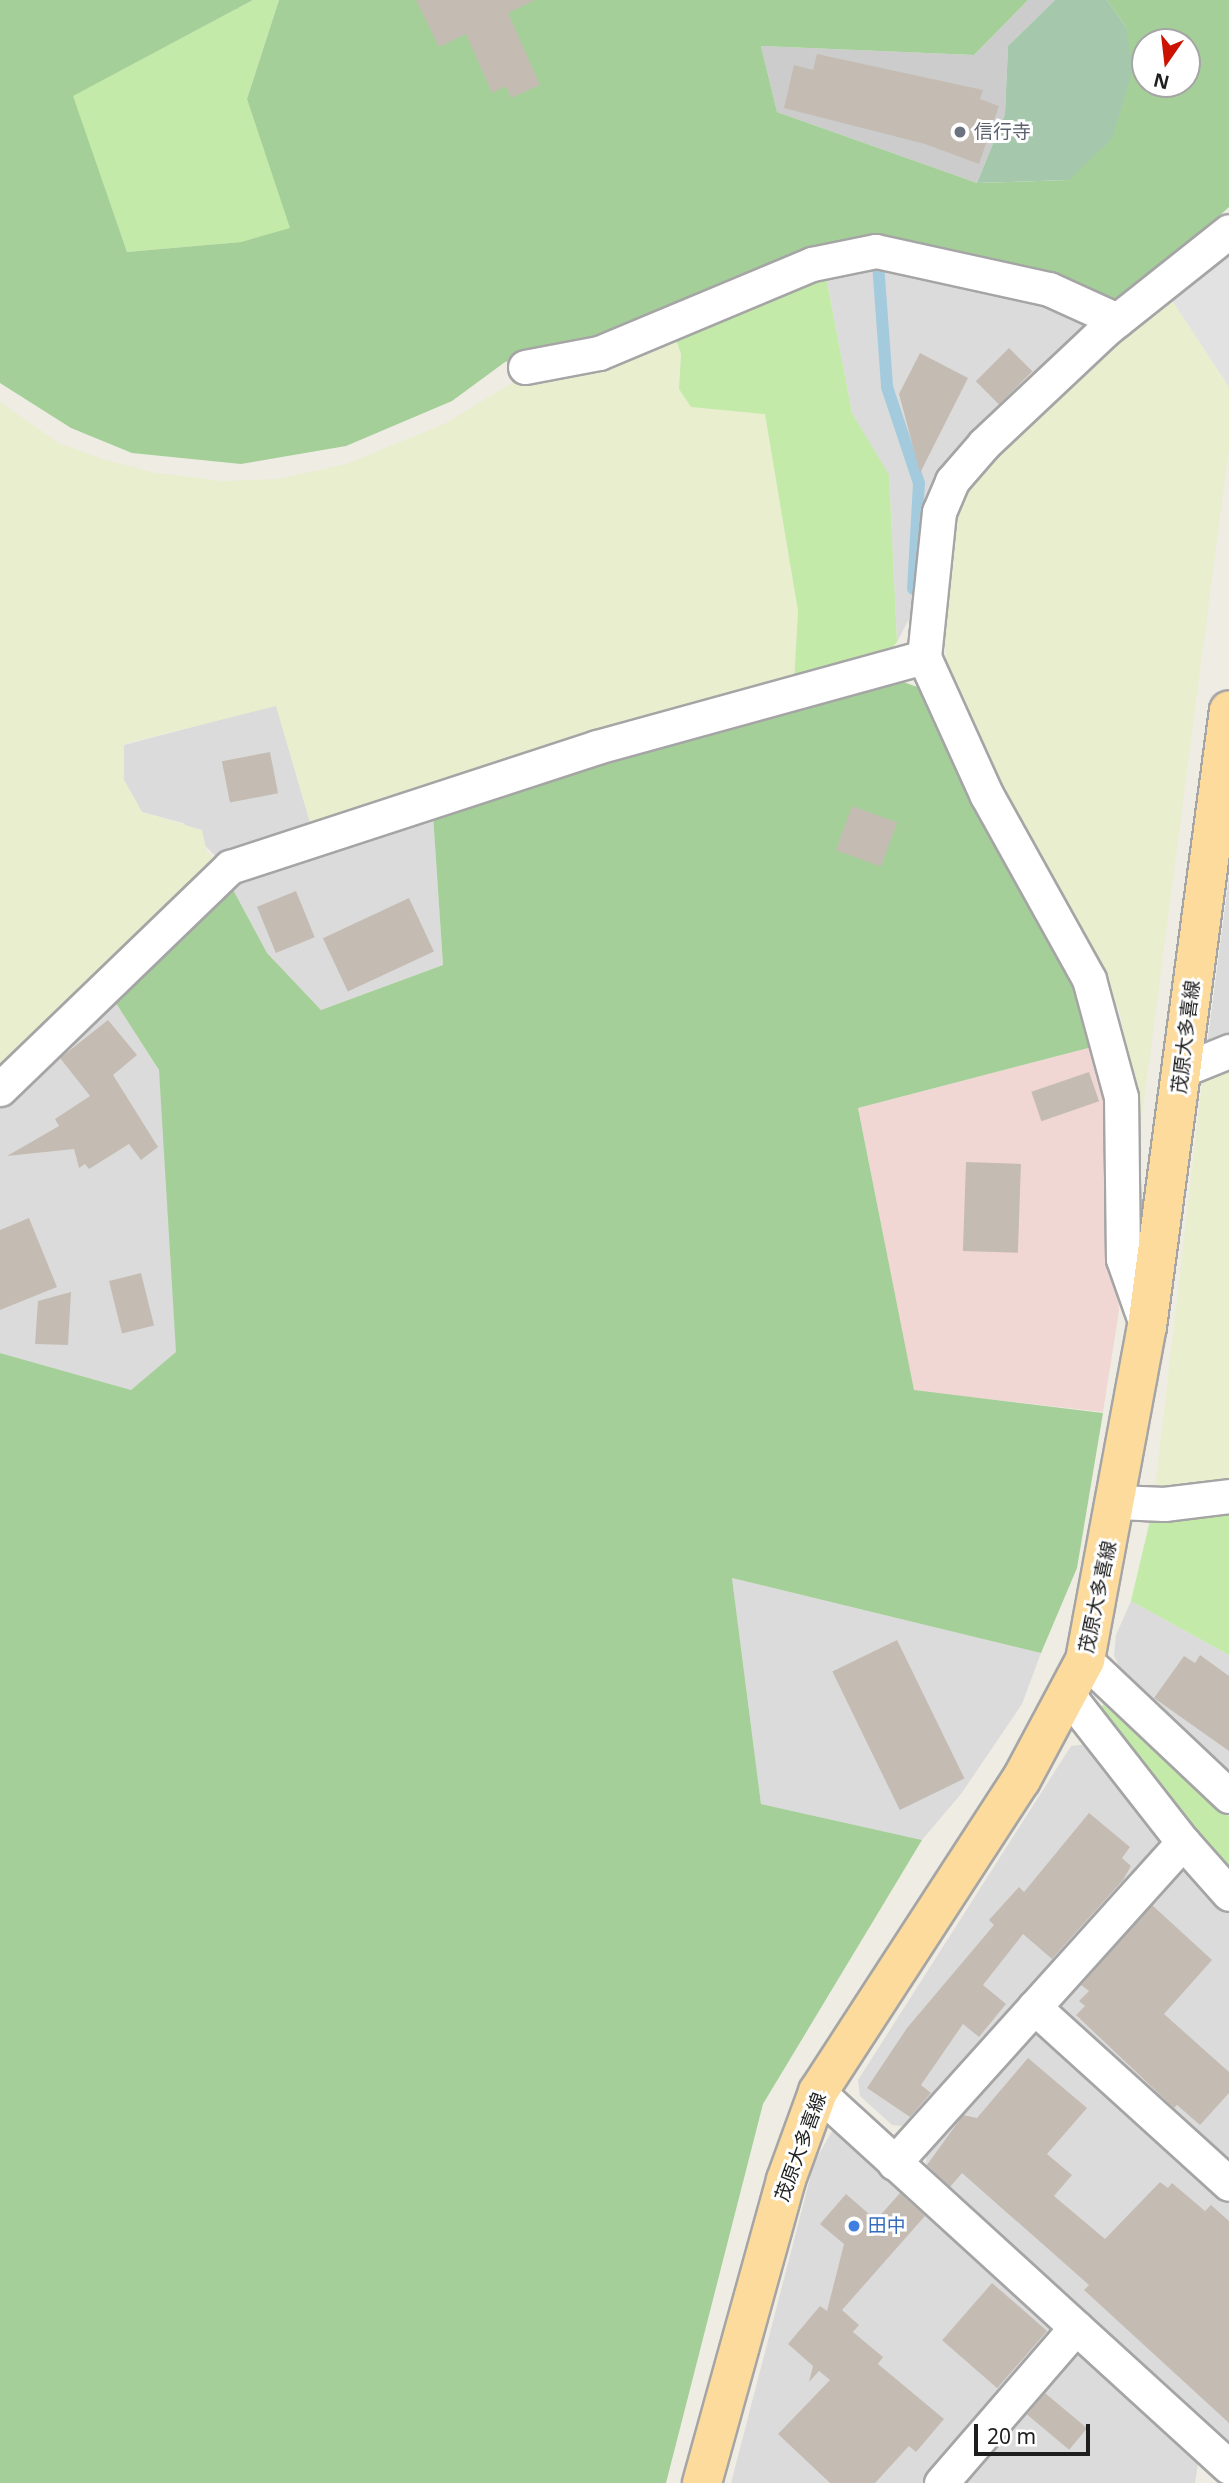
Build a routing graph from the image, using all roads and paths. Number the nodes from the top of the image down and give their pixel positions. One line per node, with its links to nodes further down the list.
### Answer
1 (1229, 231): 2 (street)
2 (1117, 320): 3 (street); 4 (street)
3 (525, 368)
4 (924, 657): 8 (street); 9 (street)
5 (1229, 710): 7 (main road, 茂原大多喜線)
6 (1229, 1051): 7 (street)
7 (1182, 1070): 9 (main road, 茂原大多喜線)
8 (0, 1089)
9 (1147, 1327): 11 (main road, 茂原大多喜線)
10 (1229, 1496): 11 (street)
11 (1117, 1502): 12 (main road, 茂原大多喜線)
12 (1085, 1660): 13 (main road, 茂原大多喜線); 14 (street)
13 (1068, 1695): 15 (street); 18 (main road, 茂原大多喜線)
14 (1229, 1796)
15 (1183, 1842): 16 (street); 17 (street)
16 (1229, 1894)
17 (1034, 2007): 19 (street); 20 (street)
18 (818, 2092): 19 (street); 23 (main road, 茂原大多喜線)
19 (894, 2162): 21 (street)
20 (1229, 2183)
21 (1076, 2327): 22 (street); 24 (street)
22 (1219, 2471)
23 (702, 2483)
24 (941, 2483)

